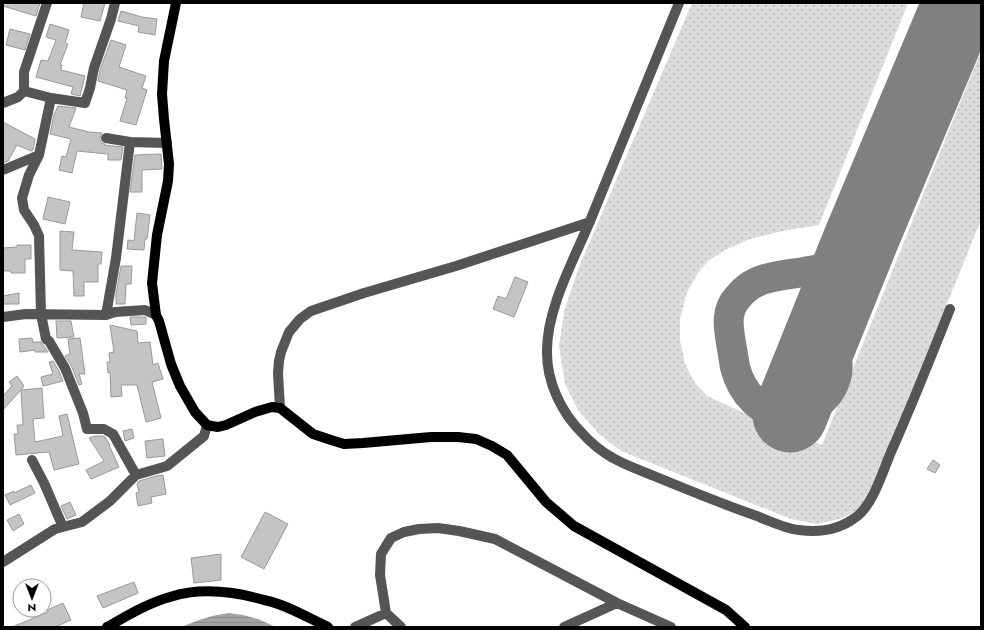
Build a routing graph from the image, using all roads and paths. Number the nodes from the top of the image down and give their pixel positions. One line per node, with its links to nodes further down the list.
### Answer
1 (47, 3): 5 (street)
2 (115, 3): 6 (street)
3 (176, 3): 10 (main road)
4 (679, 3): 13 (street)
5 (24, 91): 6 (street); 7 (street)
6 (51, 98): 11 (street)
7 (3, 103)
8 (106, 138): 9 (street)
9 (130, 142): 10 (street); 16 (street)
10 (167, 143): 17 (main road)
11 (39, 155): 12 (street); 15 (street)
12 (3, 170)
13 (590, 222): 14 (street); 19 (street)
14 (950, 309)
15 (41, 314): 16 (street); 18 (street); 22 (street)
16 (106, 315): 17 (street)
17 (156, 315): 20 (main road)
18 (3, 317)
19 (280, 408): 20 (main road); 33 (main road)
20 (207, 425): 22 (street)
21 (32, 460): 23 (street)
22 (136, 475): 23 (street)
23 (63, 527): 24 (street)
24 (3, 562)
25 (617, 603): 26 (street); 31 (street); 32 (street)
26 (386, 613): 29 (street); 30 (street)
27 (107, 627): 28 (main road)
28 (328, 627)
29 (355, 627)
30 (401, 627)
31 (564, 627)
32 (671, 627)
33 (745, 627)

